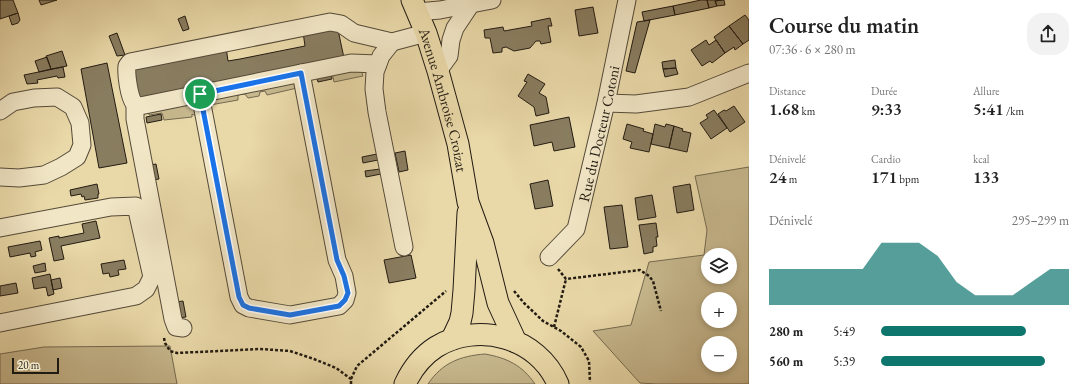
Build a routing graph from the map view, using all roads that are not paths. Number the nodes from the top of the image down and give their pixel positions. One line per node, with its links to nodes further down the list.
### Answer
1 (492, 0): 3 (street)
2 (627, 0): 12 (street, Rue du Docteur Cotoni)
3 (471, 4): 4 (street); 8 (street)
4 (415, 6): 5 (main road, Avenue Ambroise Croizat)
5 (426, 33): 6 (street); 8 (main road, Avenue Ambroise Croizat)
6 (392, 42): 7 (street); 13 (street)
7 (378, 64): 9 (street); 18 (street)
8 (438, 71): 16 (main road, Avenue Ambroise Croizat)
9 (301, 73): 11 (street); 11 (street)
10 (749, 73): 12 (street)
11 (200, 94): 13 (street)
12 (606, 103): 19 (street, Rue du Docteur Cotoni)
13 (135, 105): 21 (street)
14 (0, 111): 15 (street)
15 (0, 176)
16 (468, 202): 22 (main road, Avenue Ambroise Croizat); 23 (main road, Avenue Ambroise Croizat)
17 (0, 228): 20 (street)
18 (404, 247)
19 (549, 257)
20 (0, 323)
21 (183, 328)
22 (452, 339): 23 (main road); 25 (main road)
23 (516, 342): 24 (main road)
24 (558, 382)
25 (405, 384)

